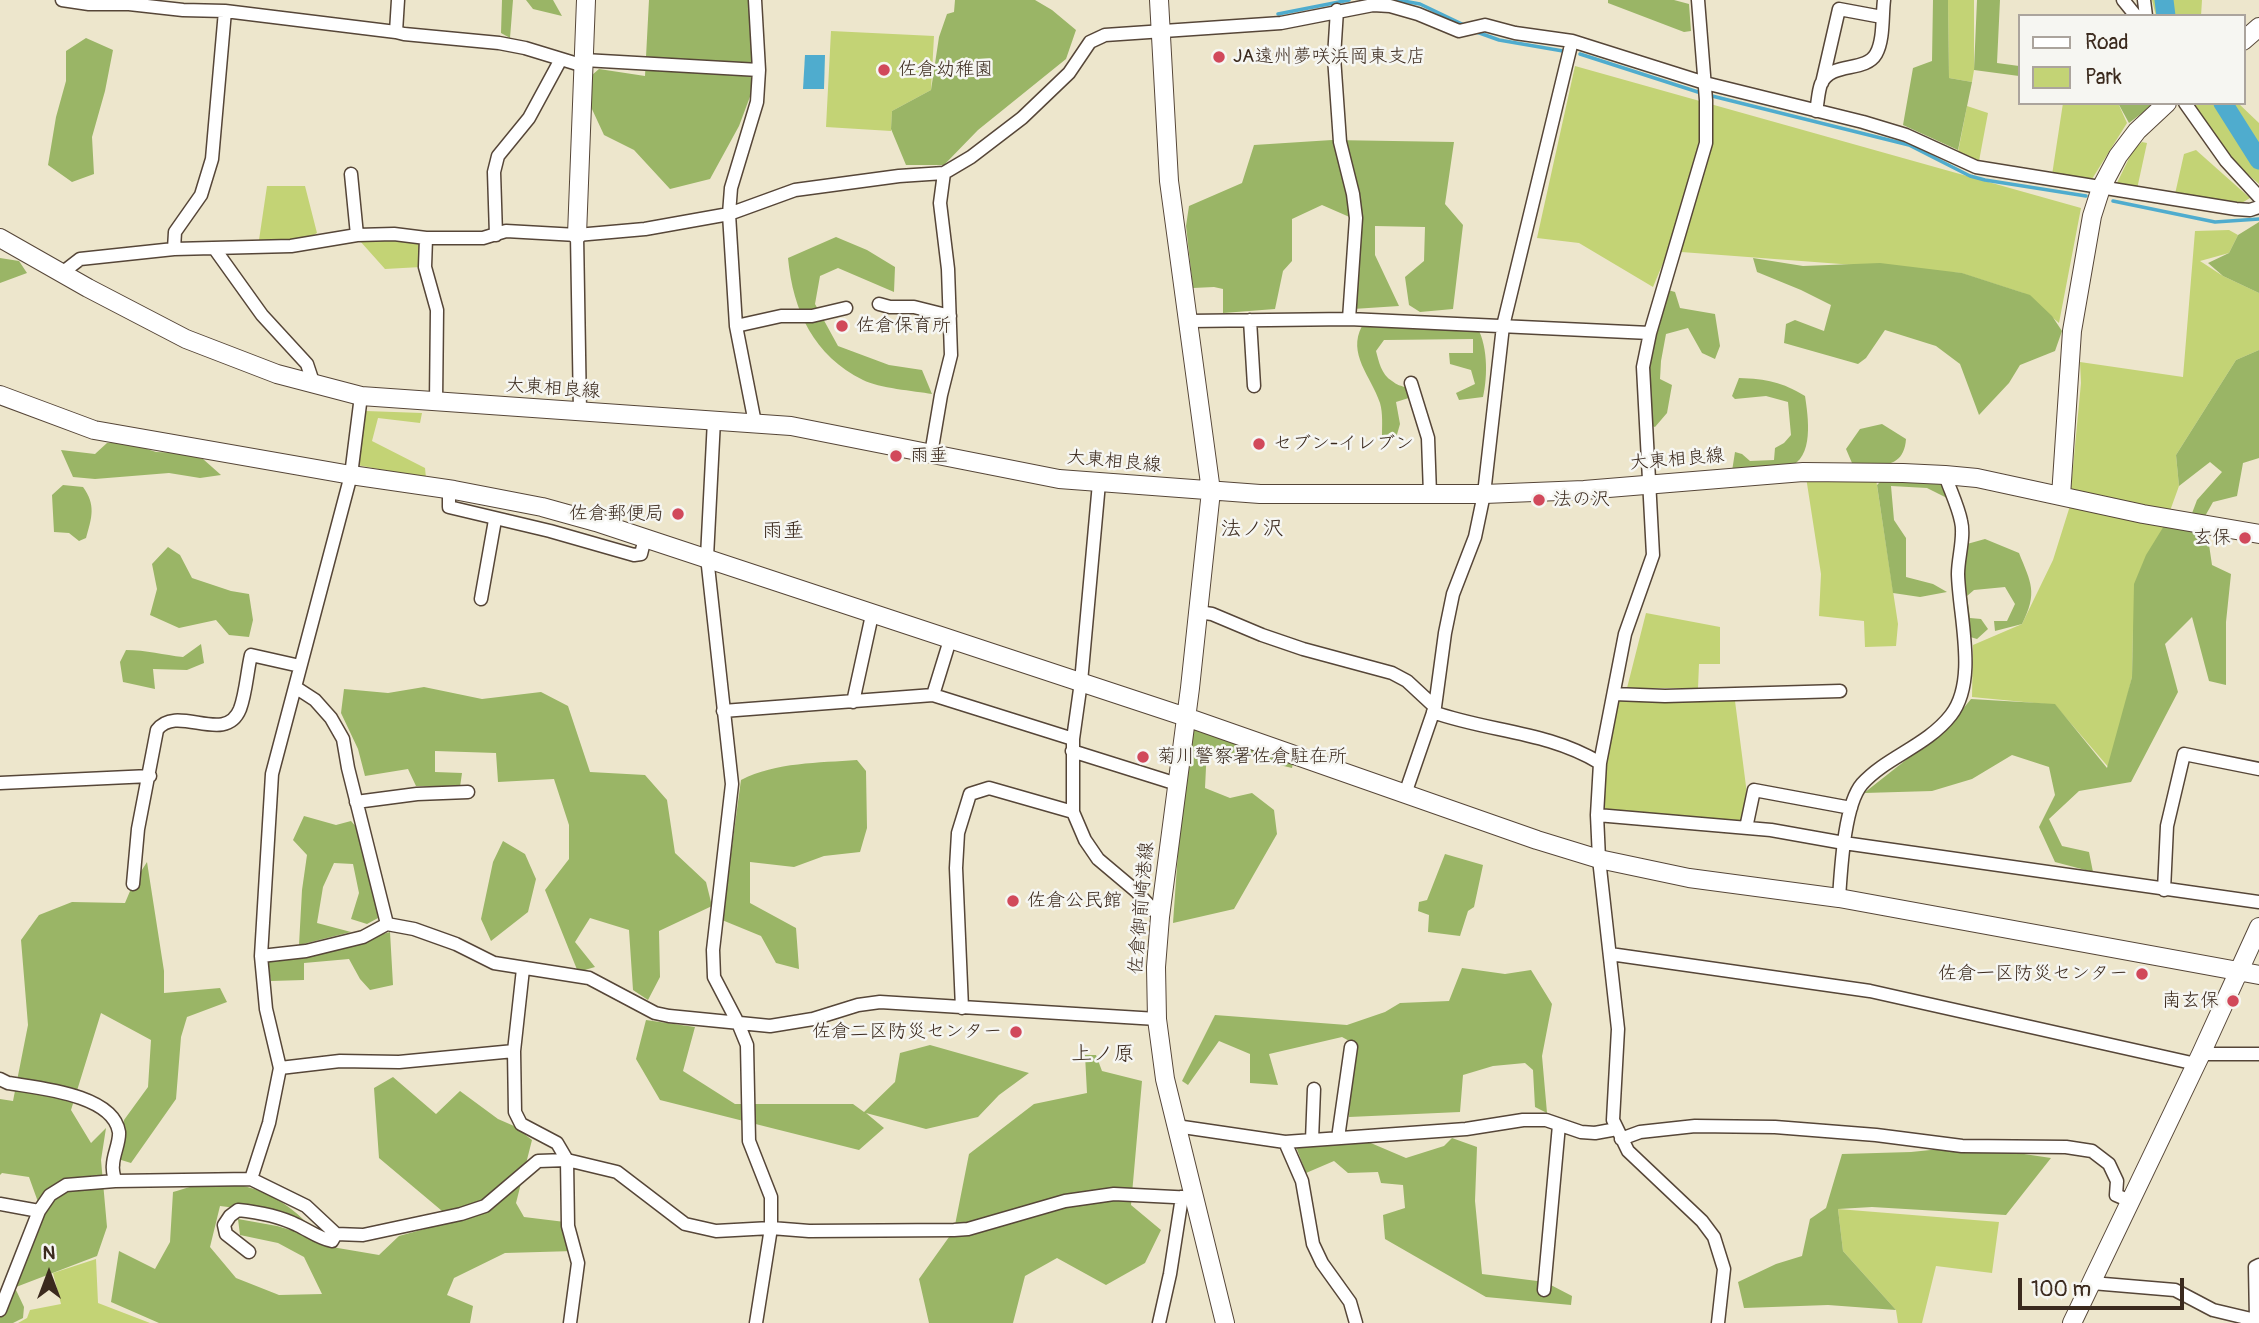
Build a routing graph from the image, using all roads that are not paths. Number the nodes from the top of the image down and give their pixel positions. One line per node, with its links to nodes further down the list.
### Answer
1 (62, 0): 9 (street)
2 (398, 0): 15 (street)
3 (586, 0): 20 (street)
4 (755, 0): 21 (street)
5 (1159, 0): 16 (street, 佐倉御前崎港線)
6 (1698, 0): 23 (street)
7 (1884, 0): 13 (street)
8 (2123, 0): 12 (street)
9 (171, 4): 11 (street)
10 (1337, 10): 16 (street); 18 (street); 44 (street)
11 (225, 11): 15 (street); 39 (street)
12 (2134, 14)
13 (1882, 17): 22 (street); 22 (street)
14 (2259, 27): 17 (street)
15 (396, 32): 19 (street)
16 (1161, 33): 27 (street); 46 (street, 佐倉御前崎港線)
17 (2245, 39)
18 (1572, 41): 23 (street); 48 (street)
19 (561, 59): 20 (street); 34 (street)
20 (584, 63): 21 (street); 35 (street)
21 (759, 70): 32 (street)
22 (1822, 83): 26 (street)
23 (1705, 91): 26 (street); 49 (street)
24 (2165, 105): 29 (street)
25 (2186, 105): 30 (street)
26 (1816, 111): 29 (street)
27 (944, 173): 32 (street); 43 (street)
28 (352, 174): 33 (street)
29 (2101, 188): 31 (street); 68 (street)
30 (2259, 197)
31 (2259, 207)
32 (729, 214): 35 (street); 47 (street)
33 (357, 235): 37 (street); 38 (street)
34 (496, 235): 35 (street); 37 (street)
35 (577, 235): 56 (street)
36 (0, 238): 40 (street, 大東相良線)
37 (426, 238): 55 (street)
38 (214, 248): 39 (street); 51 (street)
39 (174, 249): 40 (street)
40 (62, 273): 51 (street, 大東相良線)
41 (879, 304): 43 (street)
42 (846, 308): 47 (street)
43 (950, 316): 59 (street)
44 (1349, 319): 45 (street); 48 (street)
45 (1250, 320): 46 (street); 52 (street)
46 (1189, 321): 65 (street, 佐倉御前崎港線)
47 (736, 326): 58 (street)
48 (1503, 326): 49 (street); 67 (street)
49 (1650, 334): 63 (street)
50 (1411, 383): 66 (street)
51 (314, 385): 54 (street, 大東相良線)
52 (1254, 386)
53 (0, 396): 60 (street)
54 (361, 396): 55 (street, 大東相良線); 60 (street)
55 (436, 402): 56 (street, 大東相良線)
56 (580, 412): 57 (street, 大東相良線)
57 (714, 420): 58 (street, 大東相良線); 72 (street)
58 (755, 423): 59 (street, 大東相良線)
59 (931, 454): 62 (street, 大東相良線)
60 (351, 475): 64 (street); 77 (street)
61 (1945, 475): 63 (street, 大東相良線); 68 (street, 大東相良線); 96 (street)
62 (1100, 483): 65 (street, 大東相良線); 78 (street)
63 (1647, 484): 67 (street, 大東相良線); 81 (street)
64 (449, 489): 69 (street); 71 (street)
65 (1211, 491): 66 (street, 大東相良線); 74 (street, 佐倉御前崎港線)
66 (1430, 494): 67 (street, 大東相良線)
67 (1484, 494): 84 (street)
68 (2062, 496): 70 (street, 大東相良線)
69 (495, 520): 71 (street); 73 (street)
70 (2259, 534)
71 (645, 538): 72 (street)
72 (707, 558): 75 (street); 85 (street)
73 (481, 599)
74 (1198, 612): 84 (street); 86 (street, 佐倉御前崎港線)
75 (873, 615): 76 (street); 83 (street)
76 (950, 640): 78 (street); 82 (street)
77 (300, 666): 79 (street); 90 (street)
78 (1082, 682): 86 (street); 87 (street)
79 (295, 687): 95 (street); 110 (street)
80 (1840, 691): 81 (street)
81 (1614, 694): 88 (street)
82 (933, 695): 83 (street); 87 (street)
83 (853, 702): 85 (street)
84 (1434, 709): 88 (street); 94 (street)
85 (723, 711): 116 (street)
86 (1186, 717): 92 (street, 佐倉御前崎港線); 94 (street)
87 (1072, 745): 92 (street); 97 (street)
88 (1600, 763): 98 (street)
89 (2259, 769): 103 (street)
90 (150, 776): 91 (street); 102 (street)
91 (0, 783)
92 (1177, 784): 106 (street, 佐倉御前崎港線)
93 (468, 792): 95 (street)
94 (1405, 794): 101 (street)
95 (356, 802): 107 (street)
96 (1851, 808): 99 (street); 100 (street)
97 (1073, 812): 106 (street); 114 (street)
98 (1597, 816): 99 (street); 101 (street)
99 (1746, 828): 100 (street)
100 (1844, 843): 103 (street); 104 (street)
101 (1599, 859): 104 (street); 109 (street)
102 (133, 884)
103 (2164, 890): 105 (street)
104 (1839, 898): 112 (street)
105 (2259, 902)
106 (1160, 917): 115 (street, 佐倉御前崎港線)
107 (387, 925): 110 (street); 111 (street)
108 (2259, 927): 112 (street)
109 (1610, 954): 120 (street); 126 (street)
110 (261, 956): 121 (street)
111 (523, 969): 116 (street); 118 (street)
112 (2239, 971): 113 (street); 120 (street)
113 (2259, 975)
114 (962, 1008): 115 (street); 116 (street)
115 (1157, 1019): 125 (street, 佐倉御前崎港線)
116 (738, 1023): 137 (street)
117 (1351, 1047): 127 (street)
118 (514, 1051): 121 (street); 130 (street)
119 (2259, 1054): 120 (street)
120 (2198, 1059): 134 (street)
121 (280, 1069): 131 (street)
122 (0, 1079): 132 (street)
123 (1314, 1089): 128 (street)
124 (1559, 1125): 126 (street); 127 (street); 142 (street)
125 (1176, 1126): 129 (street); 133 (street, 佐倉御前崎港線)
126 (1619, 1134): 134 (street); 150 (street)
127 (1338, 1138): 128 (street)
128 (1311, 1140): 129 (street)
129 (1285, 1142): 149 (street)
130 (567, 1160): 137 (street); 138 (street); 145 (street)
131 (251, 1180): 132 (street); 138 (street)
132 (115, 1181): 136 (street)
133 (1188, 1198): 137 (street); 147 (street); 148 (street, 佐倉御前崎港線)
134 (2130, 1201): 141 (street)
135 (0, 1204): 136 (street)
136 (39, 1211): 143 (street)
137 (771, 1228): 146 (street)
138 (336, 1234): 139 (street)
139 (249, 1252)
140 (2259, 1265): 144 (street)
141 (2092, 1283): 144 (street); 151 (street)
142 (1544, 1290)
143 (0, 1310)
144 (2258, 1320)
145 (570, 1323)
146 (757, 1323)
147 (1159, 1323)
148 (1225, 1323)
149 (1356, 1323)
150 (1718, 1323)
151 (2072, 1323)

